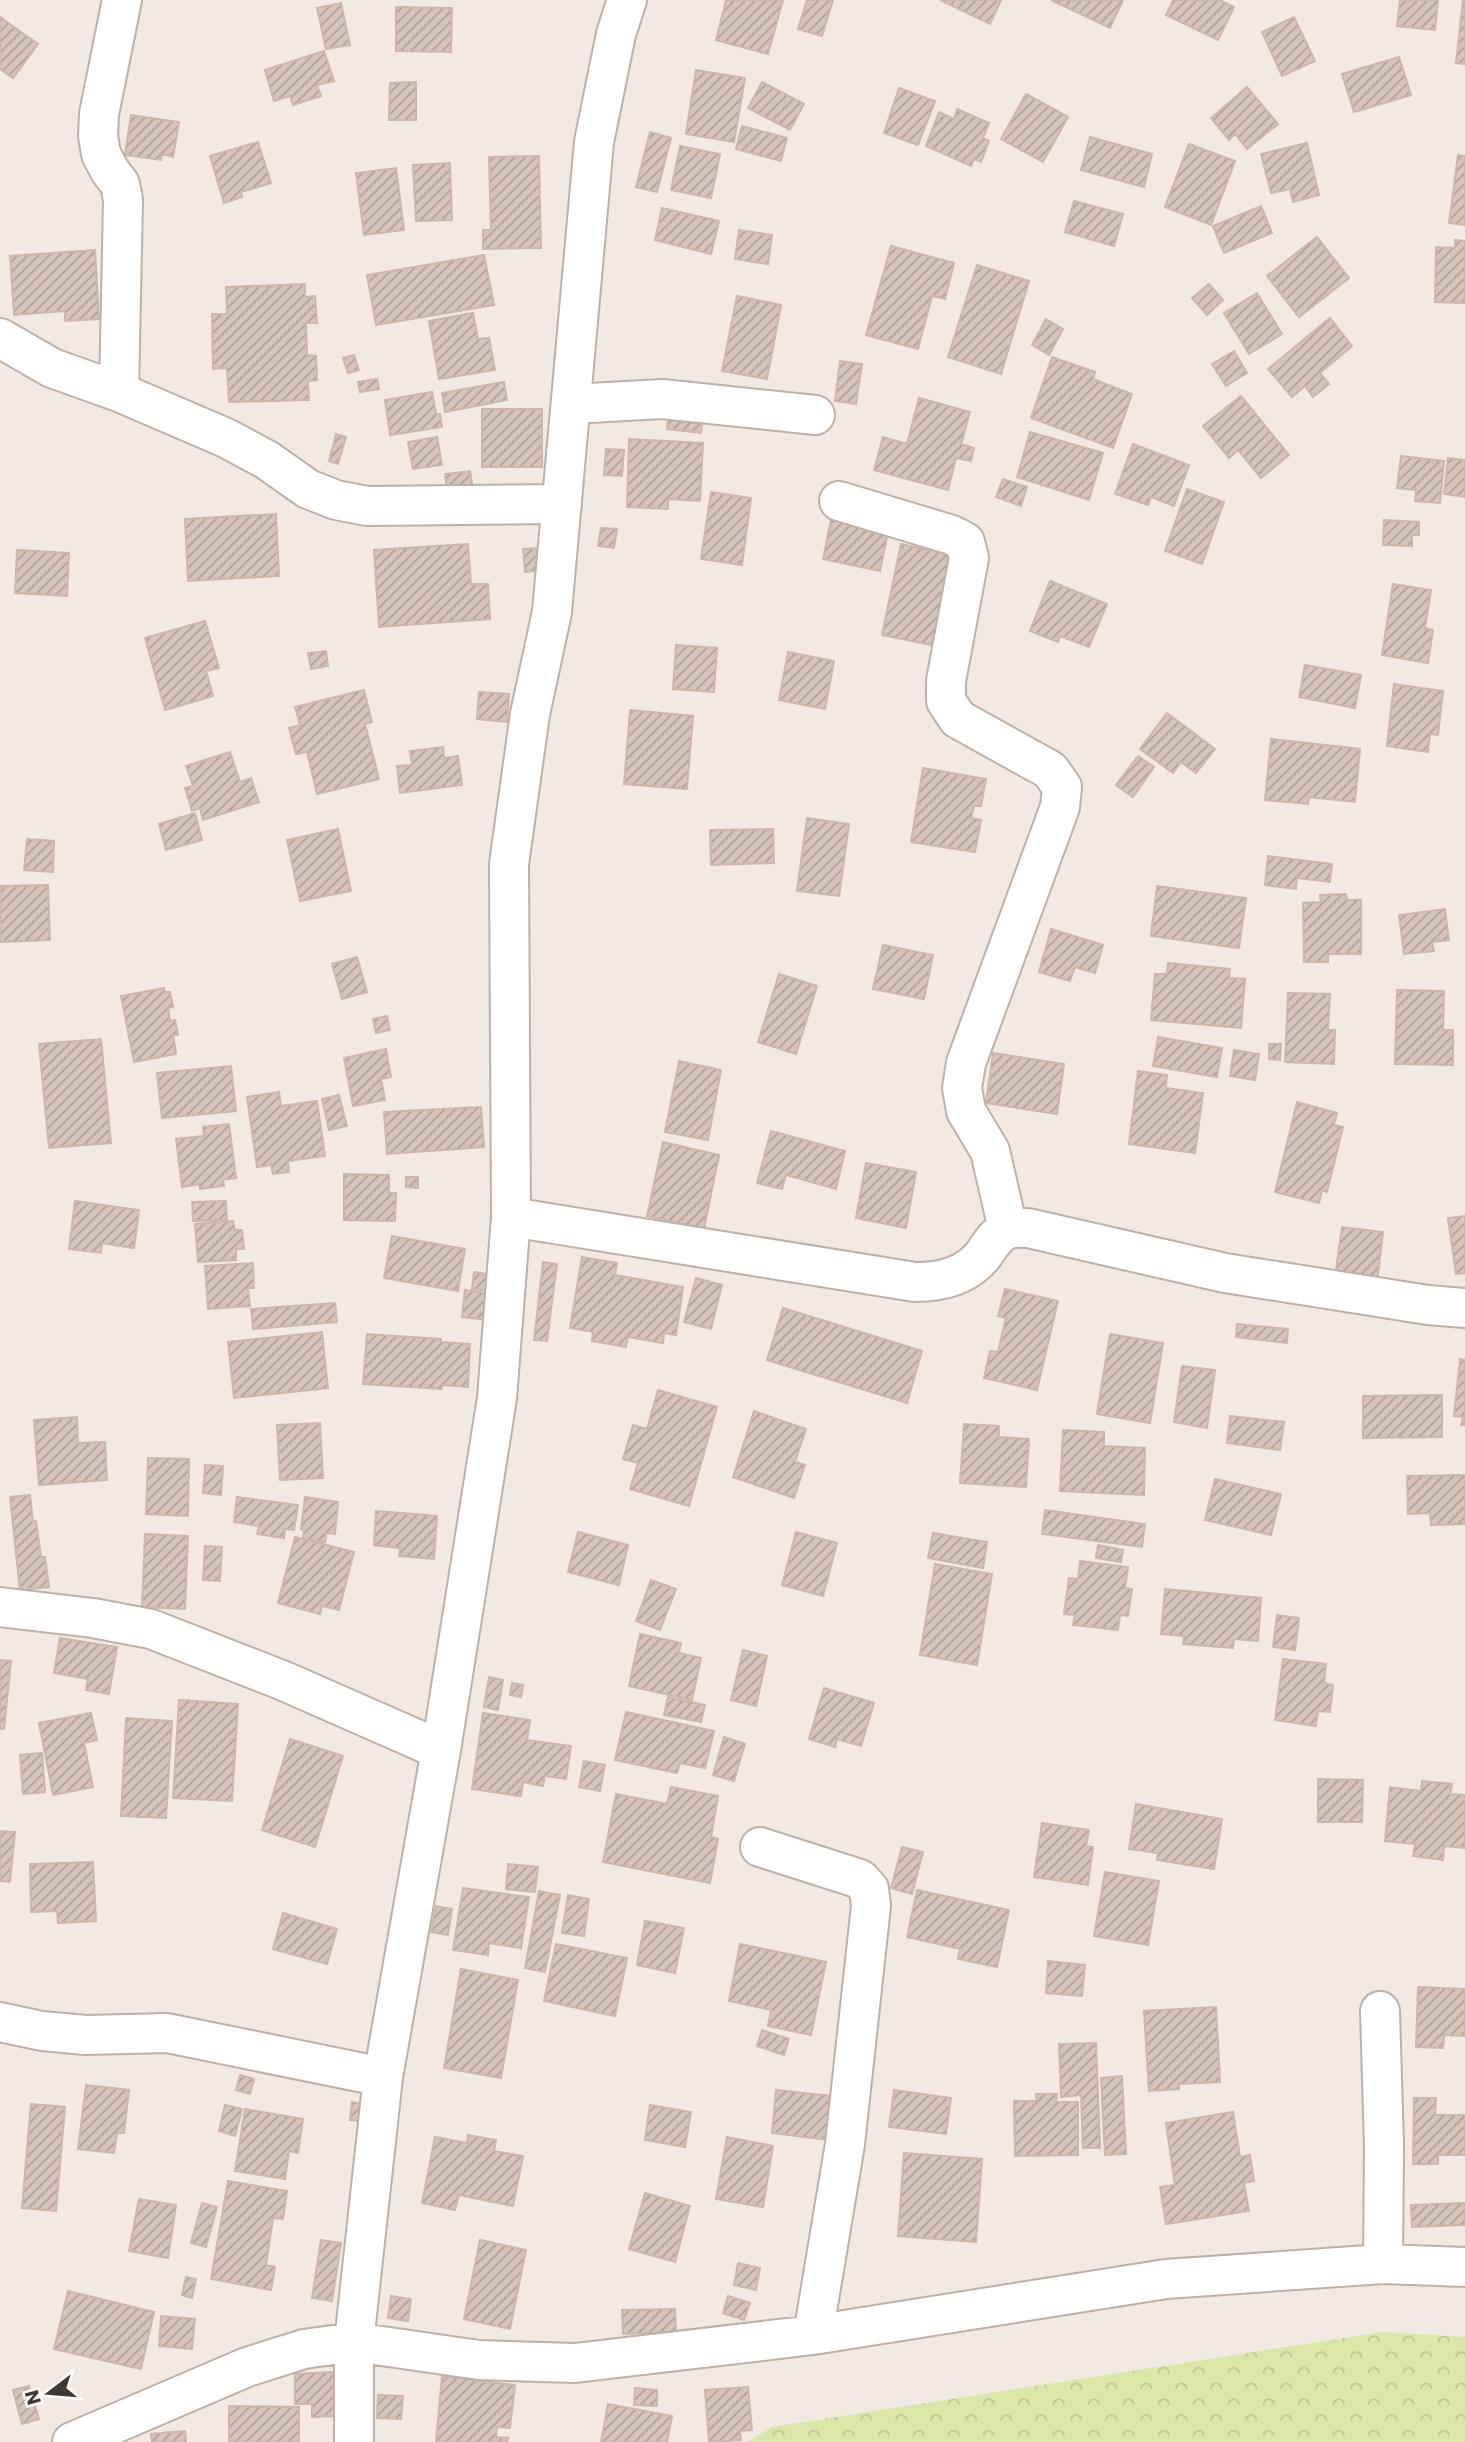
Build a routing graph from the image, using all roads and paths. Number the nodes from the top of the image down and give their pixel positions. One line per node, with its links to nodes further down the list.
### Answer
1 (122, 0): 4 (street)
2 (627, 0): 5 (street)
3 (0, 338): 4 (street)
4 (119, 392): 8 (street)
5 (572, 404): 6 (street); 8 (street)
6 (815, 415)
7 (839, 501): 10 (street)
8 (562, 504): 9 (street)
9 (512, 1217): 10 (street); 13 (street)
10 (1008, 1228): 11 (street)
11 (1465, 1308)
12 (0, 1607): 13 (street)
13 (441, 1750): 17 (street)
14 (760, 1847): 20 (street)
15 (1380, 2011): 18 (street)
16 (0, 2022): 17 (street)
17 (383, 2077): 21 (street)
18 (1383, 2264): 19 (street); 20 (street)
19 (1465, 2267)
20 (813, 2335): 21 (street)
21 (354, 2342): 22 (street); 23 (street)
22 (72, 2442)
23 (354, 2442)

